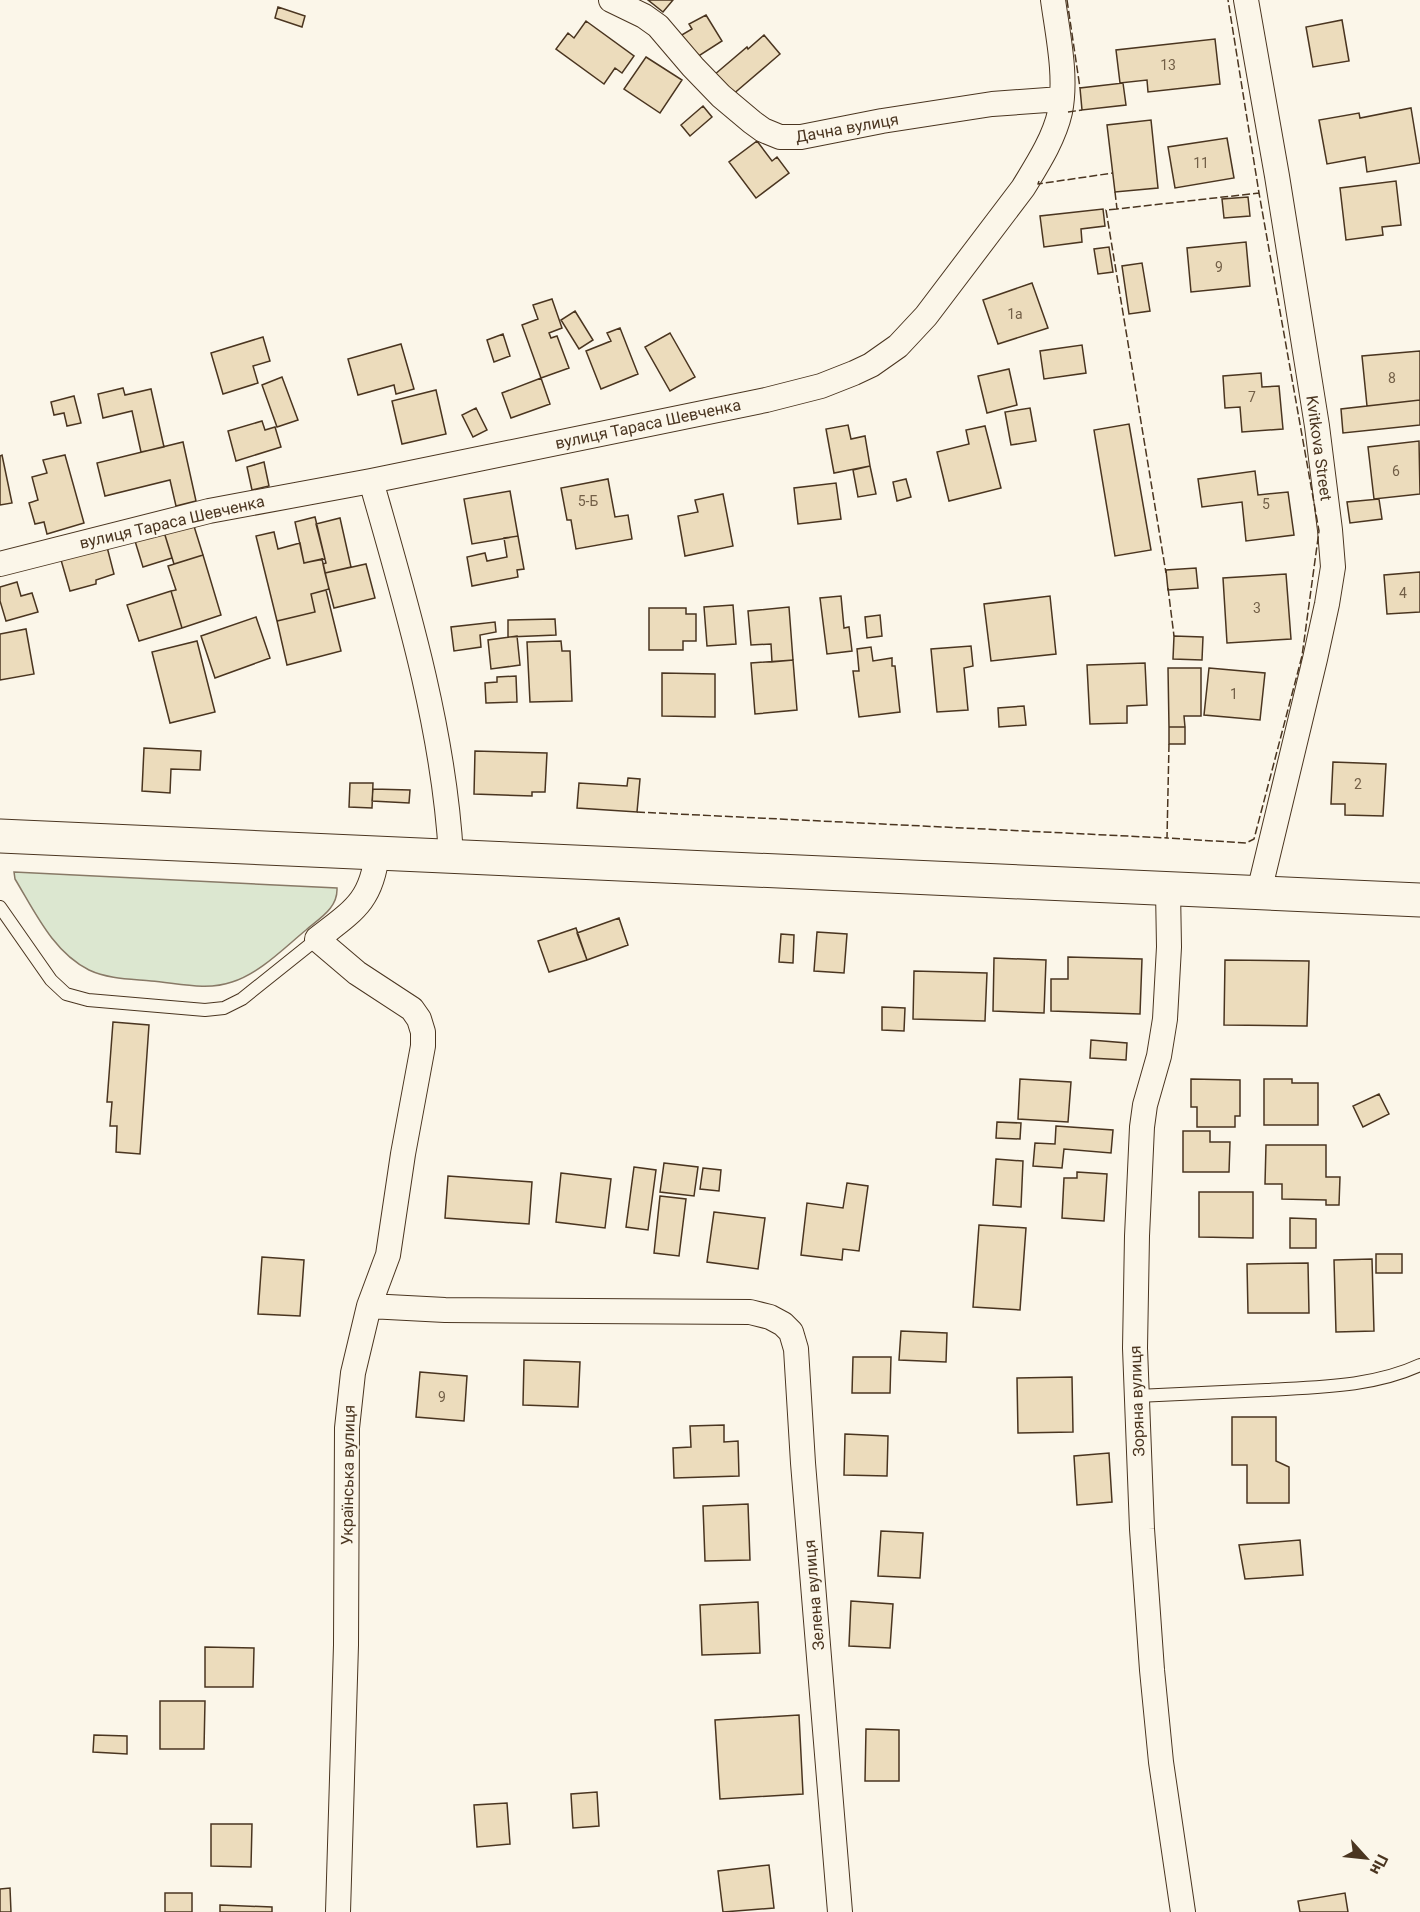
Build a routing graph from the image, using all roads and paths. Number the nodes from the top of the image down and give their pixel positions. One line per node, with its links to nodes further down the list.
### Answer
1 (611, 0): 4 (street, Дачна вулиця)
2 (1053, 0): 4 (street, вулиця Тараса Шевченка)
3 (1246, 0): 11 (street, Kvitkova Street)
4 (1061, 99): 5 (street, вулиця Тараса Шевченка)
5 (371, 481): 6 (street, вулиця Тараса Шевченка); 9 (street)
6 (0, 564)
7 (0, 836): 8 (main road)
8 (377, 853): 9 (main road); 14 (street)
9 (451, 856): 10 (main road)
10 (1168, 890): 11 (main road); 17 (street, Зоряна вулиця)
11 (1259, 892): 12 (main road)
12 (1420, 900)
13 (0, 907): 14 (lane)
14 (317, 939): 15 (street, Українська вулиця)
15 (369, 1306): 18 (street, Українська вулиця); 19 (street, Зелена вулиця)
16 (1420, 1365): 17 (lane)
17 (1137, 1396): 20 (street, Зоряна вулиця)
18 (338, 1912)
19 (840, 1912)
20 (1183, 1912)

